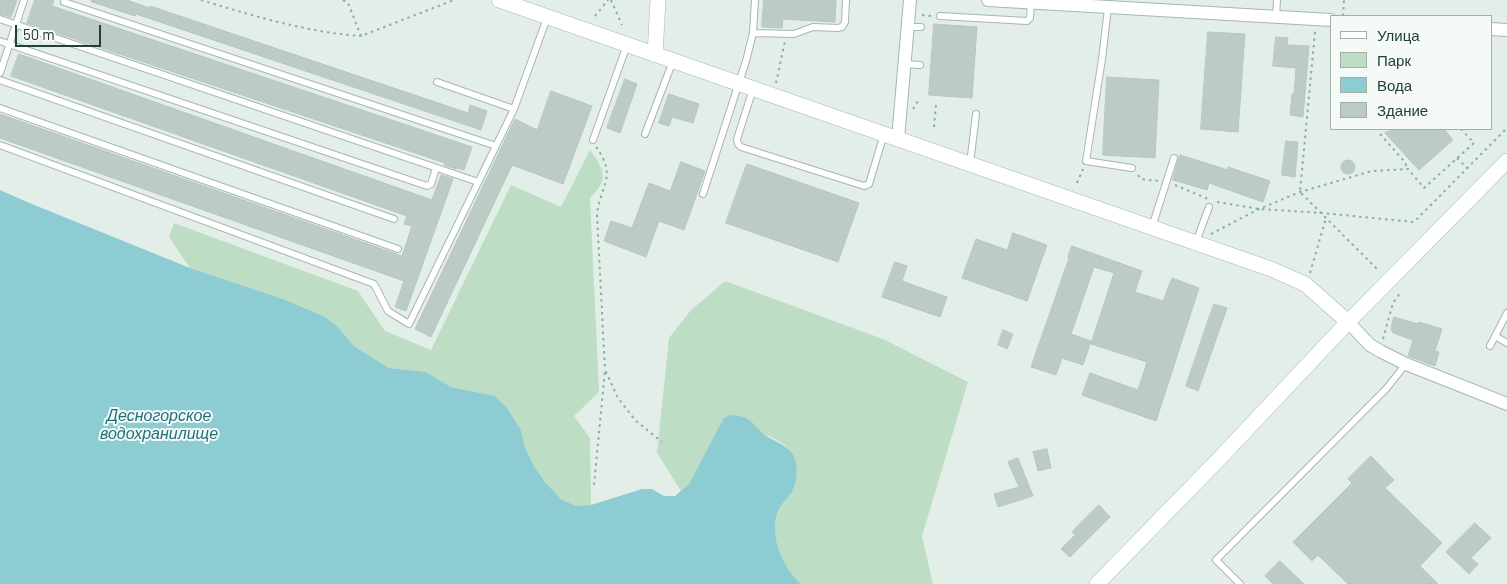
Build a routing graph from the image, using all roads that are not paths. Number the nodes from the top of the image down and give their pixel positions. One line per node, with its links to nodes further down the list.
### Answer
1 (24, 0): 17 (lane)
2 (499, 0): 13 (street)
3 (658, 0): 26 (street)
4 (755, 0): 22 (lane)
5 (846, 0): 22 (lane)
6 (910, 0): 18 (street)
7 (988, 0): 10 (street)
8 (1277, 0): 14 (lane)
9 (64, 2): 42 (lane)
10 (1031, 2): 11 (street); 12 (lane)
11 (1108, 8): 14 (street); 47 (lane)
12 (940, 16)
13 (547, 17): 25 (street); 36 (lane)
14 (1276, 17): 16 (street)
15 (0, 19): 17 (lane)
16 (1330, 20)
17 (16, 25): 24 (lane); 46 (lane)
18 (908, 27): 19 (lane); 28 (street)
19 (921, 27)
20 (1492, 29): 21 (street)
21 (1507, 30)
22 (753, 33): 33 (lane)
23 (0, 41): 24 (lane)
24 (9, 44): 30 (lane); 46 (lane)
25 (626, 45): 26 (street); 40 (lane)
26 (654, 55): 27 (street)
27 (673, 61): 33 (street); 38 (lane)
28 (904, 64): 29 (lane); 39 (street)
29 (920, 65)
30 (0, 73)
31 (0, 80): 51 (lane)
32 (437, 82): 36 (lane)
33 (738, 84): 34 (street); 49 (lane)
34 (753, 90): 39 (street); 39 (lane)
35 (0, 108): 54 (lane)
36 (514, 108): 42 (lane)
37 (976, 114): 45 (lane)
38 (645, 134)
39 (891, 137): 45 (street)
40 (593, 140)
41 (0, 145): 48 (lane)
42 (496, 146): 48 (lane)
43 (1174, 158): 52 (lane)
44 (1507, 161): 56 (street)
45 (970, 164): 52 (street)
46 (436, 168): 48 (lane)
47 (1132, 168)
48 (478, 182)
49 (703, 194)
50 (1208, 207): 53 (lane)
51 (394, 219)
52 (1152, 227): 53 (street)
53 (1202, 240): 56 (street)
54 (398, 249)
55 (1507, 313): 57 (lane)
56 (1348, 322): 60 (street); 62 (street)
57 (1495, 336): 58 (lane); 59 (lane)
58 (1507, 343)
59 (1490, 346)
60 (1406, 364): 61 (street); 63 (lane)
61 (1507, 404)
62 (1097, 584)
63 (1240, 584)

